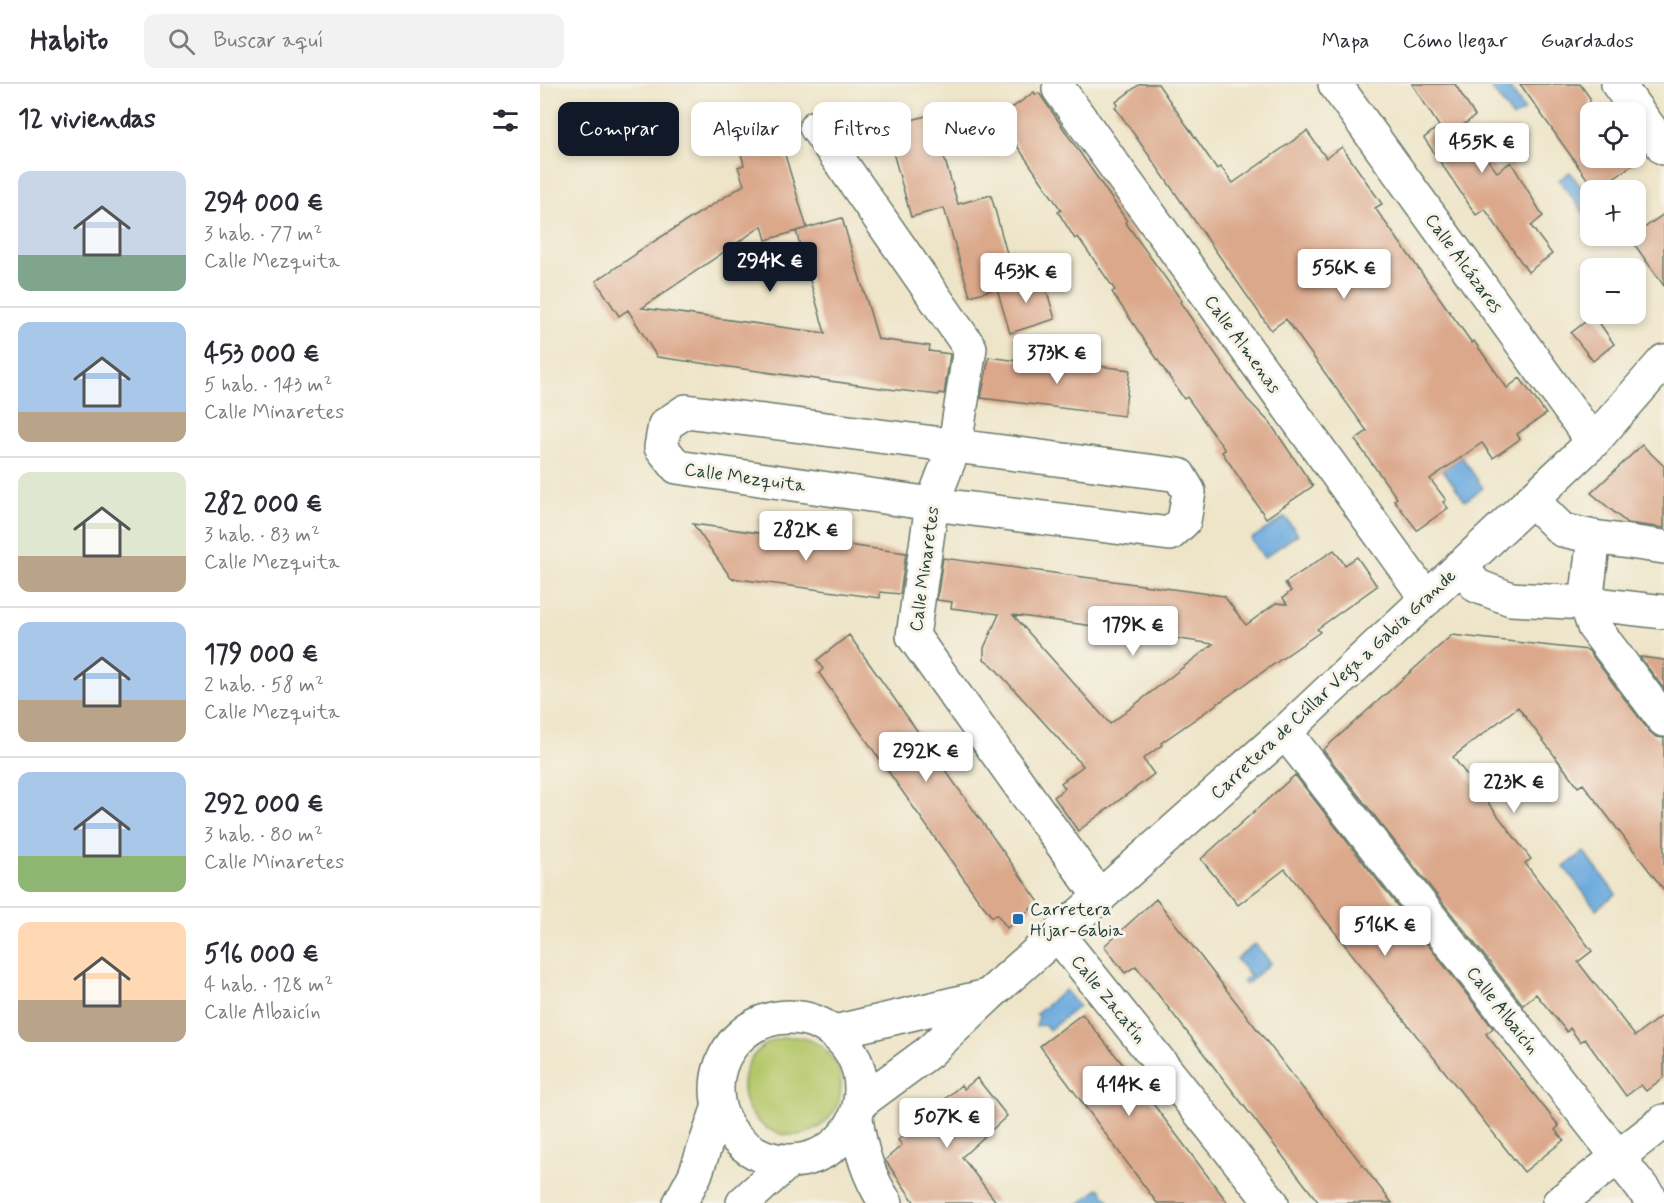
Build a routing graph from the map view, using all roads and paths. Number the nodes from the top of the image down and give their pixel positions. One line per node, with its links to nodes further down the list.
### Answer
1 (1335, 84): 7 (street, Calle Alcázares)
2 (1618, 84): 4 (street)
3 (1059, 89): 14 (street, Calle Almenas)
4 (1664, 148)
5 (836, 156): 8 (street, Calle Minaretes)
6 (1664, 361): 7 (street, Carretera de Cúllar Vega a Gabia Grande)
7 (1593, 442): 9 (street, Carretera de Cúllar Vega a Gabia Grande)
8 (955, 445): 10 (street, Calle Minaretes); 10 (street, Calle Mezquita); 10 (street, Calle Mezquita)
9 (1532, 500): 11 (street); 13 (street, Carretera de Cúllar Vega a Gabia Grande)
10 (932, 504): 19 (street, Calle Minaretes)
11 (1594, 537): 12 (street); 15 (street)
12 (1664, 547)
13 (1460, 566): 14 (street, Carretera de Cúllar Vega a Gabia Grande); 15 (street)
14 (1427, 599): 18 (street, Carretera de Cúllar Vega a Gabia Grande)
15 (1586, 603): 16 (street); 17 (street)
16 (1664, 612)
17 (1664, 720)
18 (1285, 732): 19 (street, Carretera de Cúllar Vega a Gabia Grande); 26 (street, Calle Albaicín)
19 (1100, 897): 20 (street, Carretera de Cúllar Vega a Gabia Grande)
20 (1058, 935): 21 (street, Carretera de Cúllar Vega a Gabia Grande); 31 (street, Calle Zacatín)
21 (989, 995): 22 (street, Carretera de Cúllar Vega a Gabia Grande); 24 (street, Carretera de Cúllar Vega a Gabia Grande)
22 (834, 1032): 23 (street); 24 (street)
23 (719, 1106): 27 (street); 29 (street)
24 (858, 1111): 27 (street); 28 (street)
25 (1664, 1121): 26 (street)
26 (1617, 1156): 32 (street); 33 (street, Calle Albaicín)
27 (796, 1161): 28 (street); 30 (street)
28 (881, 1196)
29 (680, 1203)
30 (743, 1203)
31 (1272, 1203)
32 (1560, 1203)
33 (1654, 1203)

